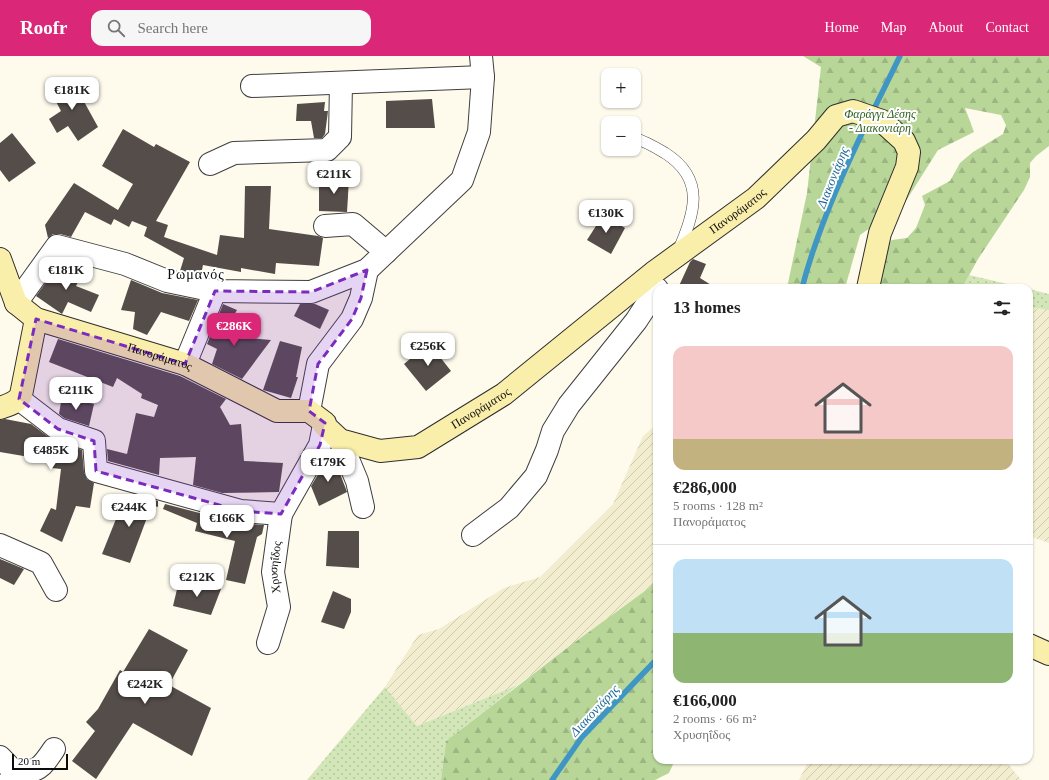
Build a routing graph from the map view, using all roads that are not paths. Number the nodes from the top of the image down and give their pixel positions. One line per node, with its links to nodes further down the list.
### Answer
1 (482, 66): 2 (street); 7 (street)
2 (341, 83): 3 (street); 5 (street)
3 (252, 86)
4 (641, 141): 8 (lane)
5 (210, 164)
6 (326, 226): 7 (street)
7 (386, 252): 10 (street)
8 (676, 257): 11 (street); 12 (main road, Πανοράματος); 20 (main road, Πανοράματος)
9 (0, 259): 15 (main road)
10 (367, 270): 13 (street); 19 (street)
11 (659, 284)
12 (869, 284)
13 (215, 291): 15 (street); 17 (street)
14 (653, 294): 23 (street)
15 (16, 303): 16 (main road)
16 (36, 319): 17 (main road, Πανοράματος); 18 (main road)
17 (185, 364): 19 (main road, Πανοράματος)
18 (9, 404): 22 (street)
19 (316, 418): 20 (main road, Πανοράματος); 22 (street)
20 (340, 440): 21 (street)
21 (363, 507)
22 (281, 514): 26 (street, Χρυσηΐδος)
23 (473, 535)
24 (0, 545): 25 (street)
25 (56, 590)
26 (268, 643)
27 (1033, 647): 28 (main road)
28 (1049, 654)
29 (54, 749): 31 (street)
30 (0, 758): 31 (street)
31 (16, 778)

